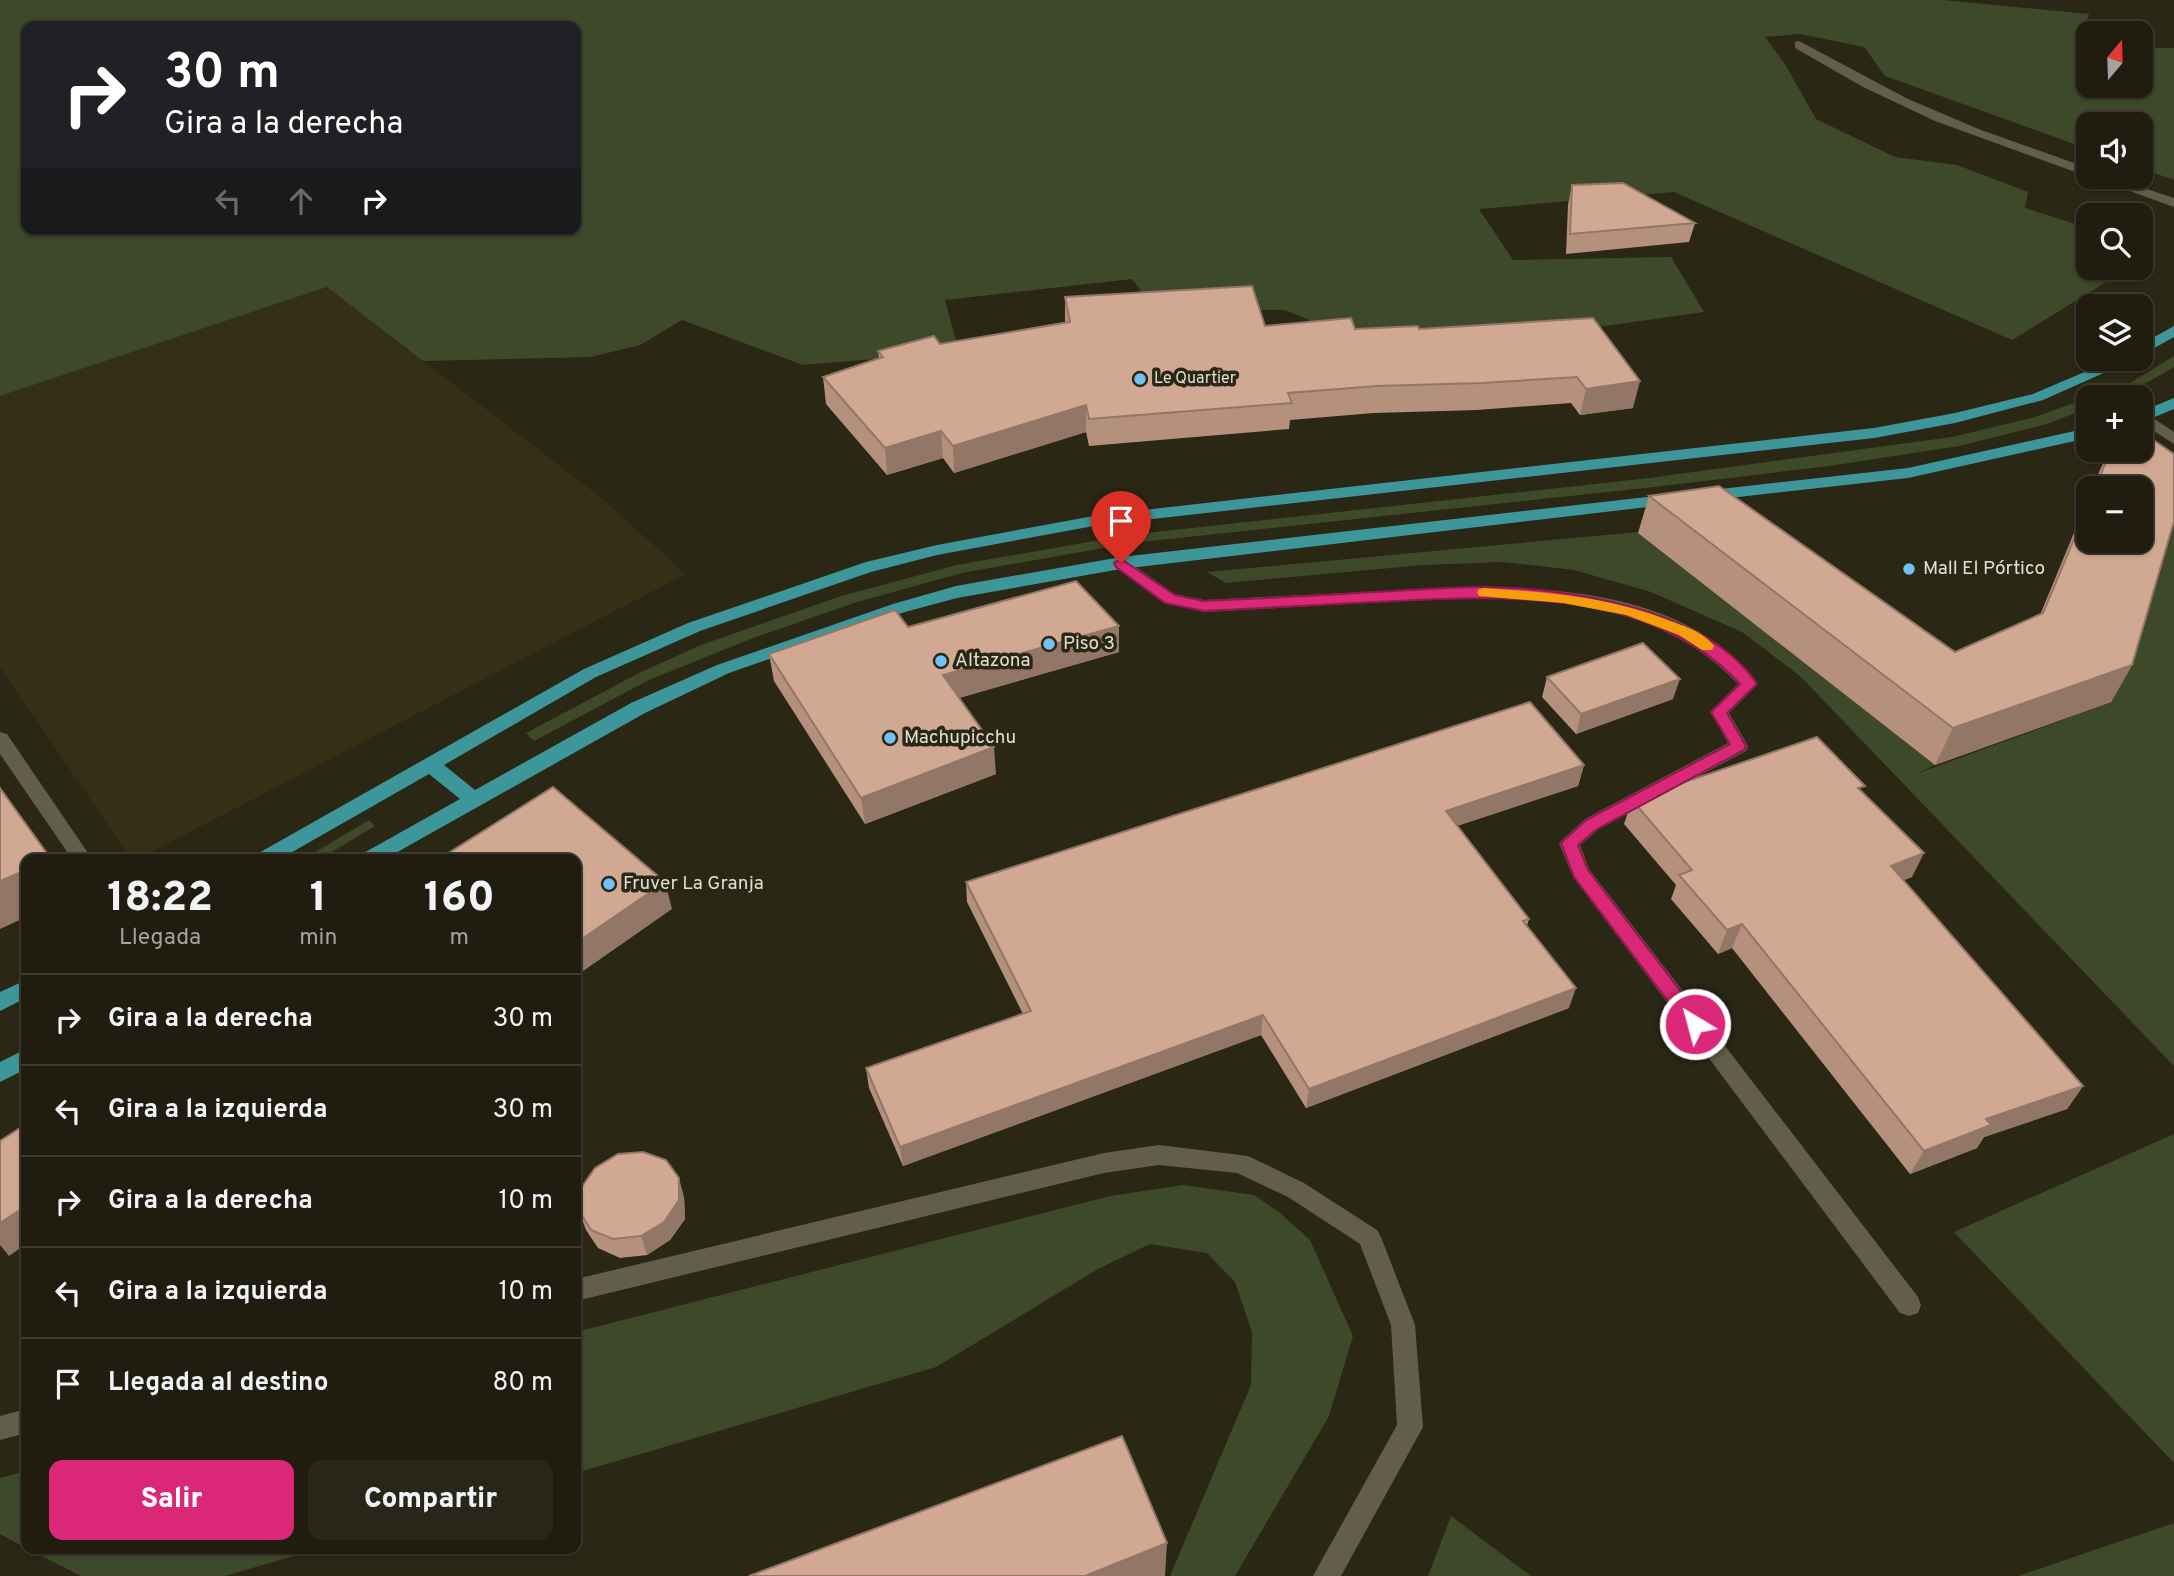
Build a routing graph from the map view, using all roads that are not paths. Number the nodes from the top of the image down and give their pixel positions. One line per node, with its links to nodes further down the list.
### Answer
1 (1799, 45): 2 (street)
2 (2076, 169)
3 (2133, 189): 4 (street)
4 (2174, 203)
5 (2174, 330): 6 (main road)
6 (2153, 344)
7 (2099, 371): 15 (main road)
8 (2174, 403): 9 (main road)
9 (2153, 413)
10 (2153, 425): 12 (street)
11 (2076, 436): 13 (main road)
12 (2174, 439)
13 (1121, 563): 16 (main road); 25 (street)
14 (0, 739): 17 (street)
15 (430, 764): 16 (main road); 18 (main road)
16 (473, 799): 19 (main road)
17 (79, 854)
18 (273, 854)
19 (378, 854)
20 (21, 991): 21 (main road)
21 (0, 1002)
22 (21, 1061): 23 (main road)
23 (0, 1073)
24 (581, 1289): 28 (street)
25 (1909, 1305)
26 (21, 1422): 27 (street)
27 (0, 1427)
28 (1326, 1576)

